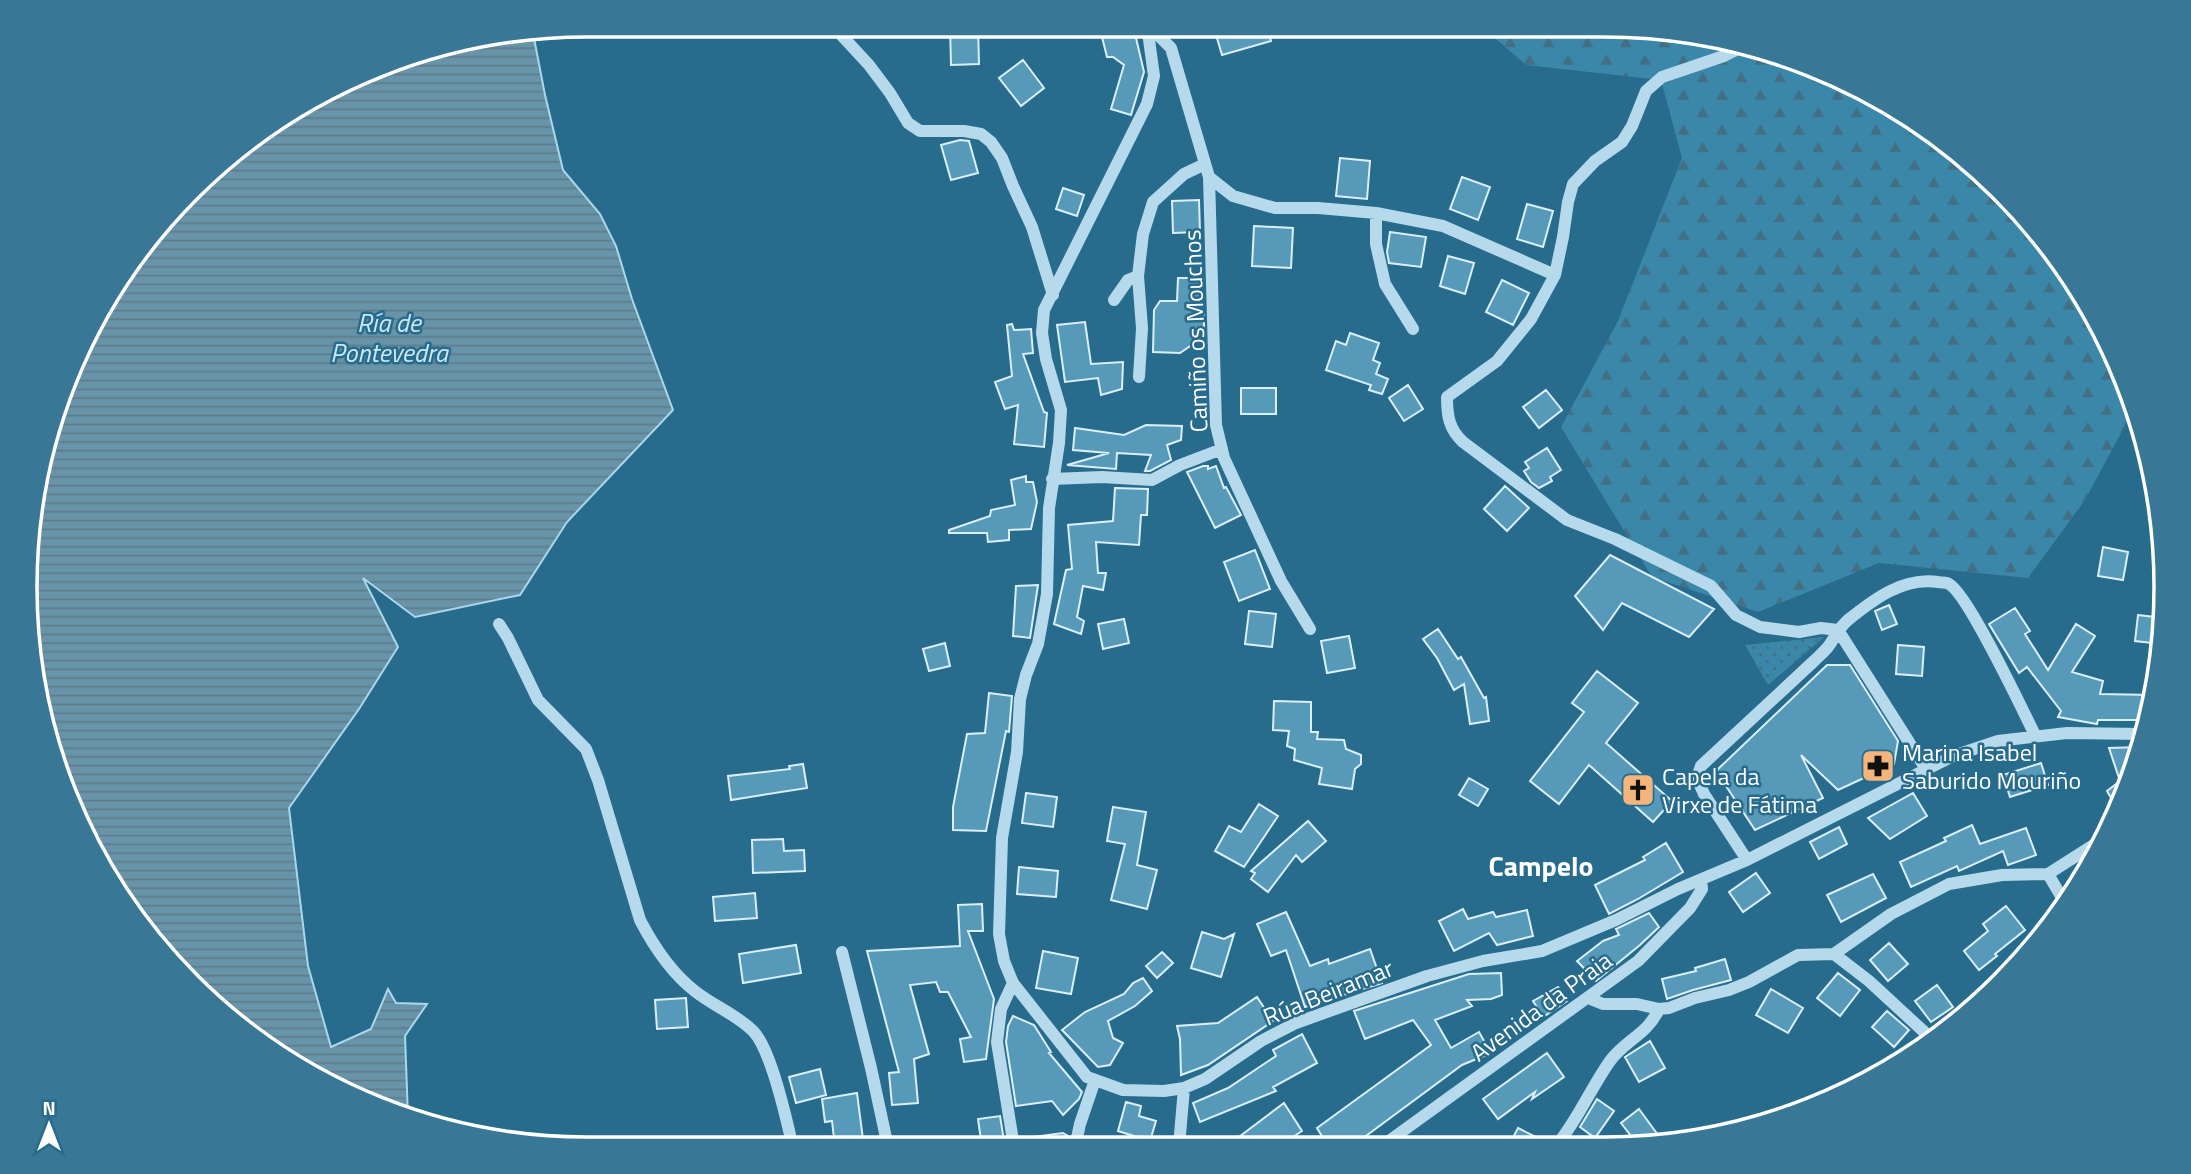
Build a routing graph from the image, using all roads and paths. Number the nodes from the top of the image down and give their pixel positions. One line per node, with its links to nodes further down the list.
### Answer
1 (843, 37): 10 (street)
2 (1149, 37): 10 (street, Rúa Beiramar)
3 (1160, 37): 5 (street, Camiño os Mouchos)
4 (1732, 52): 9 (street)
5 (1205, 164): 6 (street, Camiño os Mouchos); 8 (street)
6 (1209, 177): 7 (street); 14 (street, Camiño os Mouchos)
7 (1376, 213): 9 (street); 12 (street)
8 (1138, 275): 11 (street); 13 (street)
9 (1555, 275): 18 (street)
10 (1053, 295): 15 (street, Rúa Beiramar)
11 (1114, 300)
12 (1413, 329)
13 (1139, 377)
14 (1222, 449): 15 (street); 17 (street, Camiño os Mouchos)
15 (1052, 479): 29 (street, Rúa Beiramar)
16 (499, 624): 35 (street)
17 (1310, 629)
18 (1838, 630): 20 (street); 21 (street); 23 (street)
19 (2134, 734): 20 (street, Rúa Beiramar)
20 (2036, 737): 21 (street, Rúa Beiramar)
21 (1921, 772): 23 (street, Rúa Beiramar)
22 (2089, 847): 24 (street)
23 (1747, 860): 25 (street, Rúa Beiramar)
24 (2048, 874): 26 (street); 28 (street)
25 (1701, 880): 30 (street, Avenida da Praia); 34 (street, Rúa Beiramar)
26 (2060, 895)
27 (842, 952): 36 (street)
28 (1834, 954): 31 (street); 32 (street)
29 (1013, 983): 33 (street, Rúa Beiramar); 37 (street)
30 (1588, 998): 31 (street); 40 (street, Avenida da Praia)
31 (1659, 1009): 41 (street)
32 (1926, 1033)
33 (1095, 1080): 34 (street, Rúa Beiramar); 38 (street)
34 (1184, 1088): 39 (street)
35 (790, 1137)
36 (886, 1137)
37 (1012, 1137)
38 (1077, 1137)
39 (1180, 1137)
40 (1395, 1137)
41 (1563, 1137)

